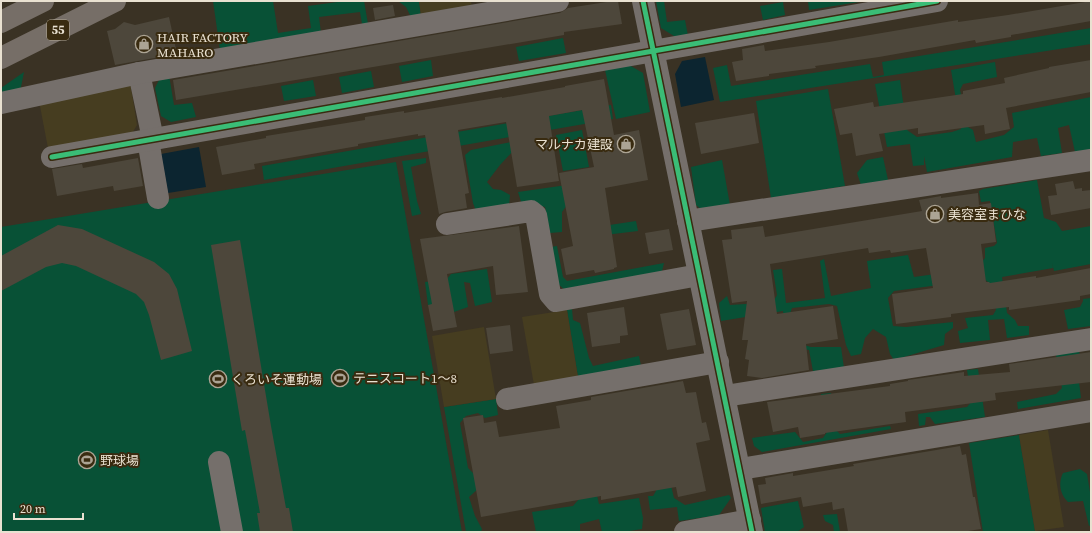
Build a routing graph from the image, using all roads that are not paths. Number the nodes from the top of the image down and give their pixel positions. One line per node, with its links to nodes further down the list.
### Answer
1 (115, 1): 8 (main road, 55)
2 (558, 1): 9 (street)
3 (644, 1): 7 (street)
4 (937, 1): 7 (street)
5 (38, 2): 6 (main road, 55)
6 (1, 22)
7 (654, 51): 11 (street); 15 (street)
8 (1, 58)
9 (140, 73): 10 (street); 11 (street)
10 (1, 103)
11 (150, 140): 12 (street); 14 (street)
12 (52, 157)
13 (1091, 160): 15 (street)
14 (158, 198)
15 (688, 221): 17 (street)
16 (447, 224): 17 (street)
17 (700, 275): 19 (street)
18 (1091, 339): 20 (street)
19 (718, 362): 20 (street); 21 (street)
20 (725, 396): 24 (street)
21 (507, 399)
22 (1091, 411): 24 (street)
23 (219, 462): 26 (street)
24 (740, 469): 25 (street)
25 (751, 526): 27 (street)
26 (232, 532)
27 (685, 532)

